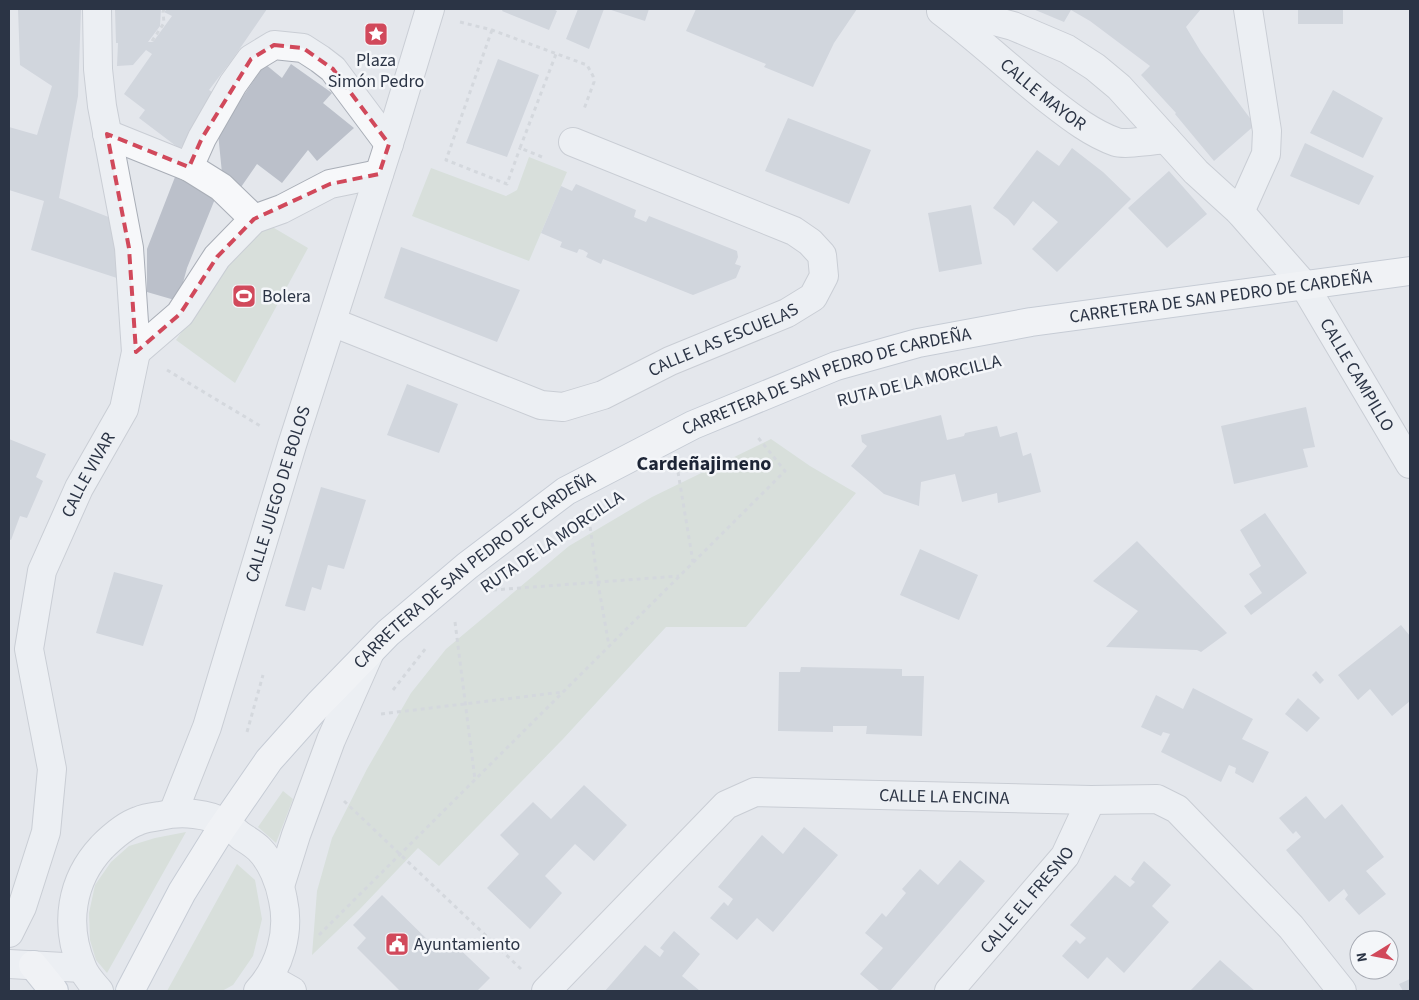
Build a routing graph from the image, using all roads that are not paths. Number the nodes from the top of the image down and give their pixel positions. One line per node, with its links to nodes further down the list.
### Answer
1 (97, 9): 7 (street, CALLE VIVAR)
2 (938, 9): 8 (street, CALLE MAYOR)
3 (949, 9): 6 (street)
4 (1248, 9): 13 (street)
5 (429, 11): 10 (street, CALLE JUEGO DE BOLOS)
6 (992, 14): 8 (street)
7 (107, 134): 11 (street); 18 (street, CALLE VIVAR)
8 (1166, 139): 13 (street)
9 (573, 142): 17 (street, CALLE LAS ESCUELAS)
10 (389, 144): 11 (street); 12 (street, CALLE JUEGO DE BOLOS)
11 (189, 167): 14 (street)
12 (379, 174): 14 (street); 17 (street, CALLE JUEGO DE BOLOS)
13 (1240, 212): 16 (street)
14 (254, 219): 18 (street)
15 (1410, 271): 16 (main road, CARRETERA DE SAN PEDRO DE CARDEÑA)
16 (1304, 285): 19 (street, CALLE CAMPILLO); 22 (main road, CARRETERA DE SAN PEDRO DE CARDEÑA)
17 (332, 322): 24 (street, CALLE JUEGO DE BOLOS)
18 (136, 352): 21 (street, CALLE VIVAR)
19 (1410, 464)
20 (9, 632): 21 (street)
21 (29, 649): 27 (street, CALLE VIVAR)
22 (372, 650): 25 (main road, CARRETERA DE SAN PEDRO DE CARDEÑA); 26 (street)
23 (1091, 800): 35 (street, CALLE LA ENCINA); 36 (street, CALLE EL FRESNO); 37 (street, CALLE LA ENCINA)
24 (173, 813): 25 (street); 29 (street)
25 (226, 824): 26 (street); 33 (main road, CARRETERA DE SAN PEDRO DE CARDEÑA)
26 (280, 886): 30 (street)
27 (9, 933)
28 (21, 965): 29 (street); 31 (main road)
29 (82, 968): 32 (street)
30 (264, 984): 34 (street)
31 (54, 991)
32 (99, 991)
33 (130, 991)
34 (292, 991)
35 (546, 991)
36 (949, 991)
37 (1342, 991)

